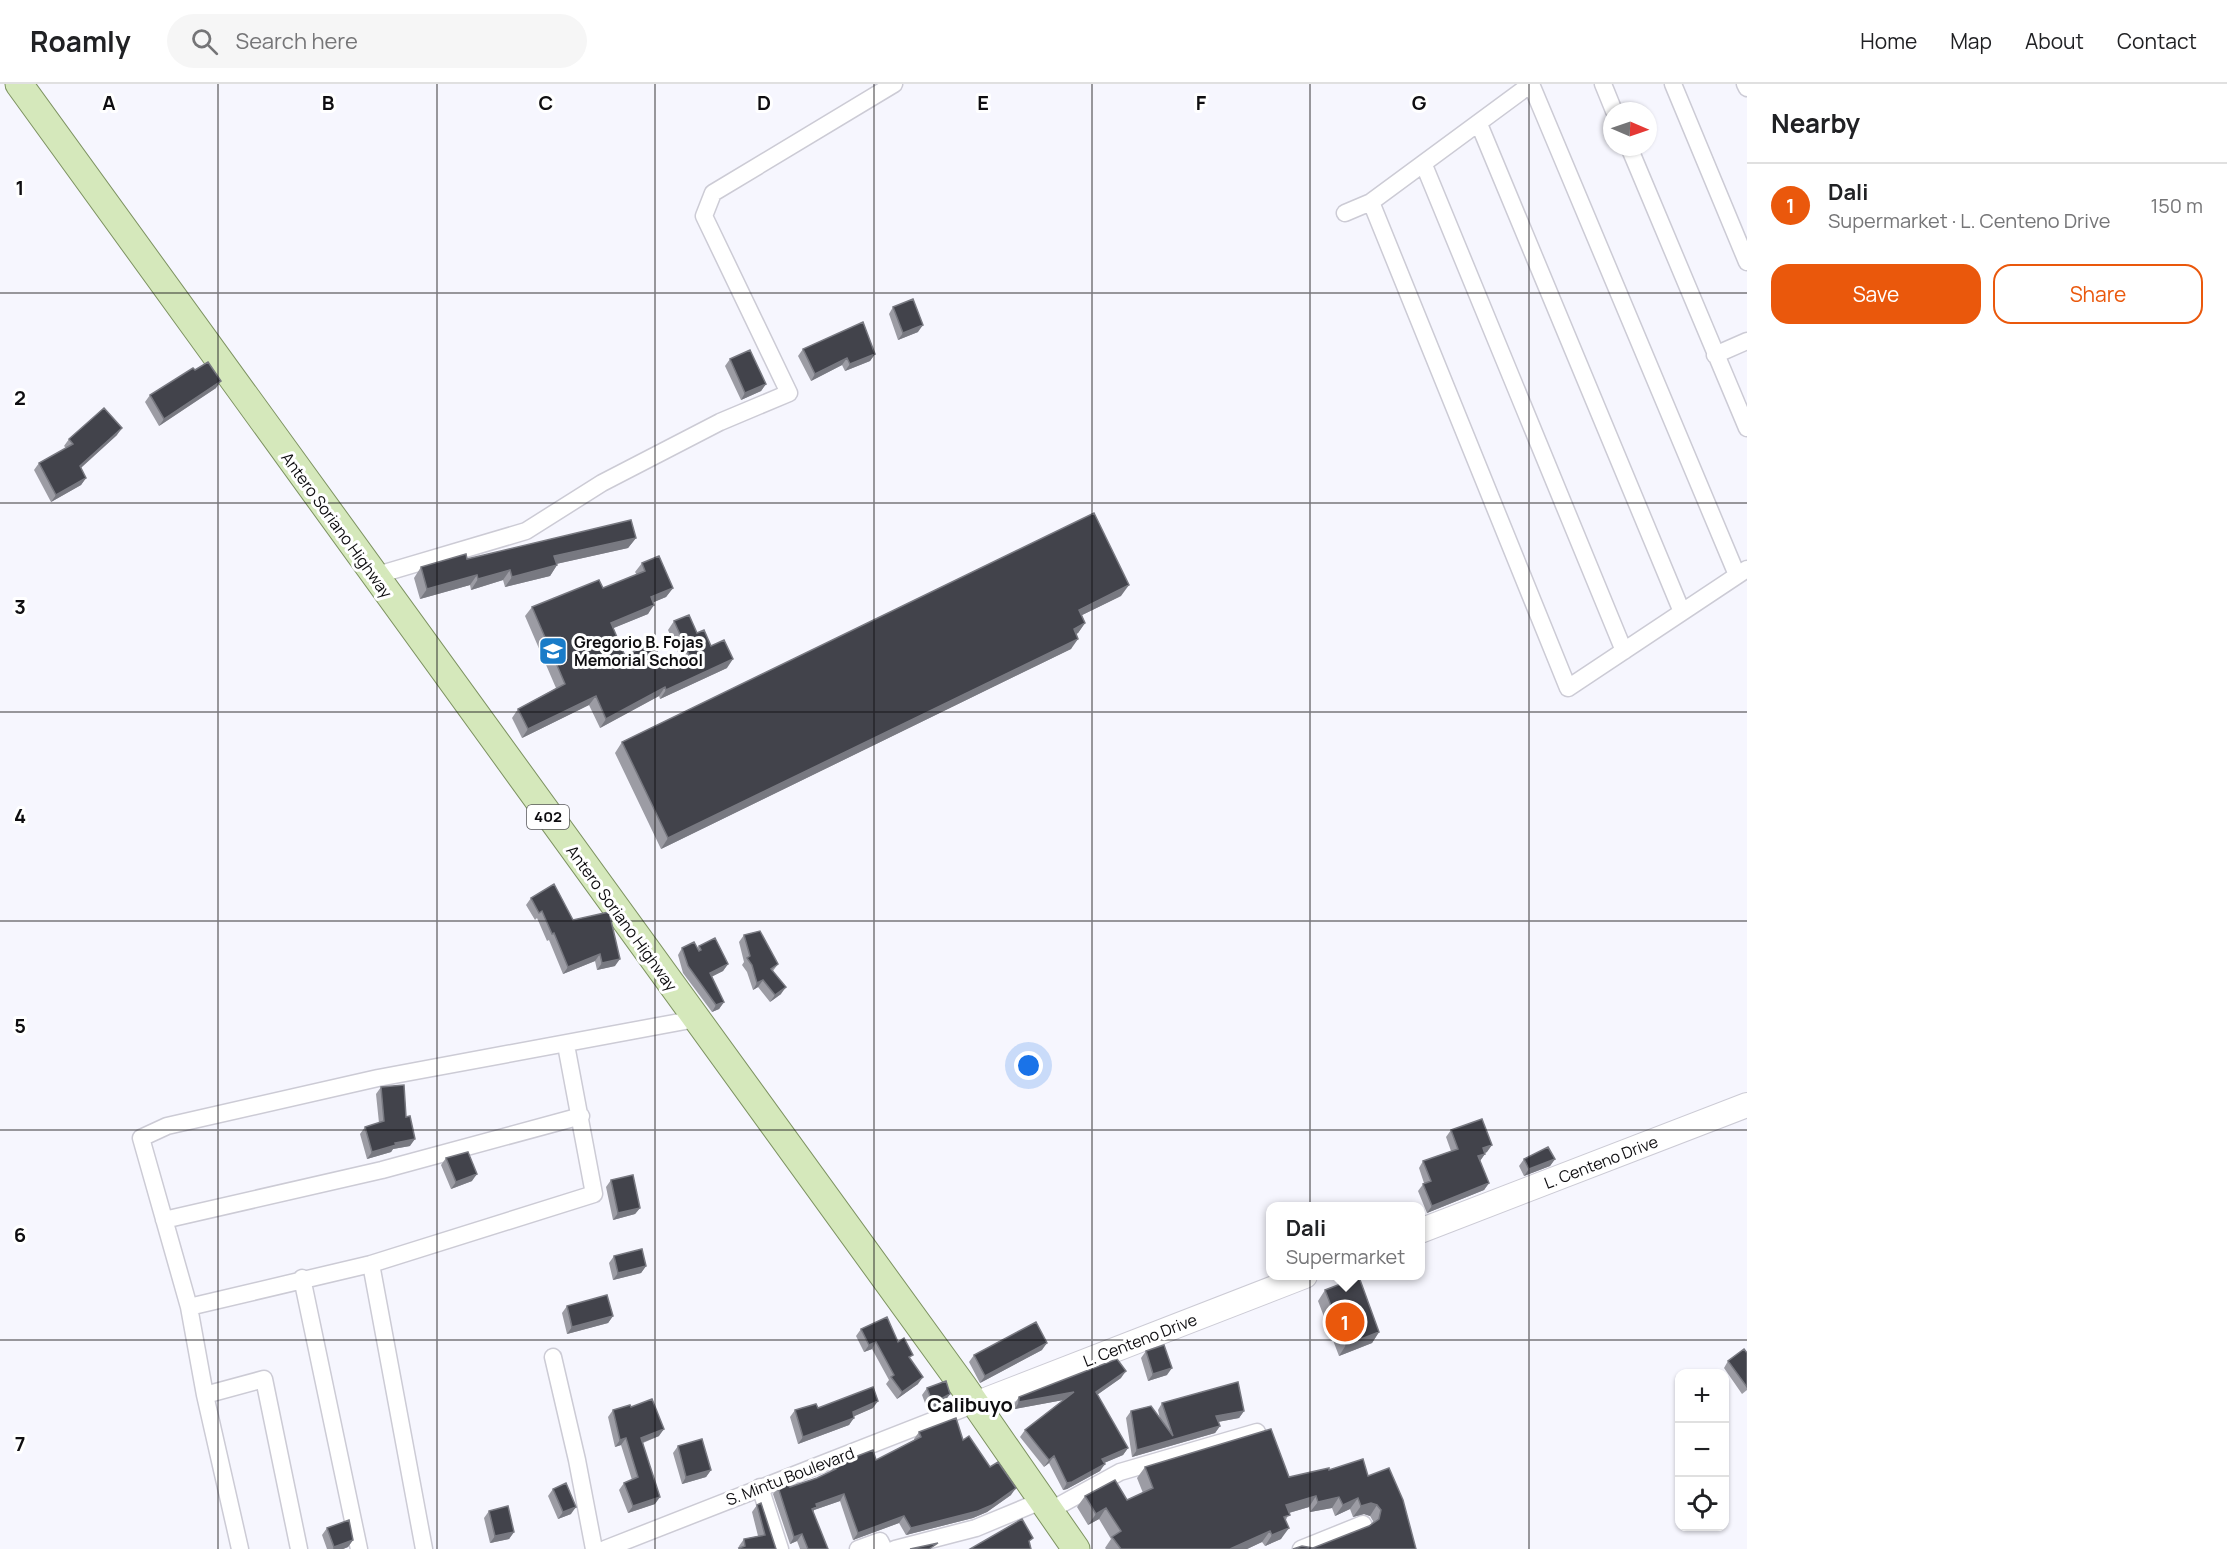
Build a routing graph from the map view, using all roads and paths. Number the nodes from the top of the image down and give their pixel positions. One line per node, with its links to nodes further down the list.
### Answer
1 (19, 84): 19 (main road, Antero Soriano Highway / 402)
2 (894, 84): 19 (street)
3 (1531, 84): 9 (street); 18 (street)
4 (1603, 84): 8 (street)
5 (1673, 84): 14 (street)
6 (1745, 84): 7 (street)
7 (1747, 88)
8 (1610, 102)
9 (1479, 124): 11 (street); 20 (street)
10 (1633, 156): 16 (street)
11 (1424, 165): 12 (street); 21 (street)
12 (1371, 202): 13 (street); 21 (street)
13 (1345, 213)
14 (1747, 262)
15 (1747, 341): 16 (street)
16 (1715, 355): 17 (street)
17 (1747, 428)
18 (1742, 572): 20 (street)
19 (374, 576): 22 (main road, Antero Soriano Highway / 402)
20 (1682, 612): 21 (street)
21 (1624, 651)
22 (696, 1019): 23 (street); 34 (main road, Antero Soriano Highway / 402)
23 (566, 1045): 25 (street); 26 (street)
24 (1747, 1105): 27 (street, L. Centeno Drive)
25 (581, 1116): 26 (street); 28 (street)
26 (164, 1220): 31 (street)
27 (1425, 1229)
28 (371, 1264): 29 (street); 42 (street)
29 (302, 1278): 31 (street); 41 (street)
30 (1292, 1280): 34 (street, L. Centeno Drive)
31 (189, 1307): 33 (street)
32 (553, 1357): 43 (street)
33 (205, 1395): 39 (street); 40 (street)
34 (975, 1404): 36 (street, S. Mintu Boulevard); 37 (main road, Antero Soriano Highway / 402)
35 (1257, 1432): 37 (street)
36 (760, 1486): 44 (street, S. Mintu Boulevard); 45 (street)
37 (1045, 1506): 48 (street); 49 (main road, Antero Soriano Highway / 402)
38 (1363, 1524): 50 (street)
39 (240, 1549)
40 (299, 1549)
41 (359, 1549)
42 (424, 1549)
43 (594, 1549)
44 (606, 1549)
45 (780, 1549)
46 (858, 1549): 47 (street)
47 (884, 1549)
48 (895, 1549)
49 (1076, 1549)
50 (1301, 1549)

